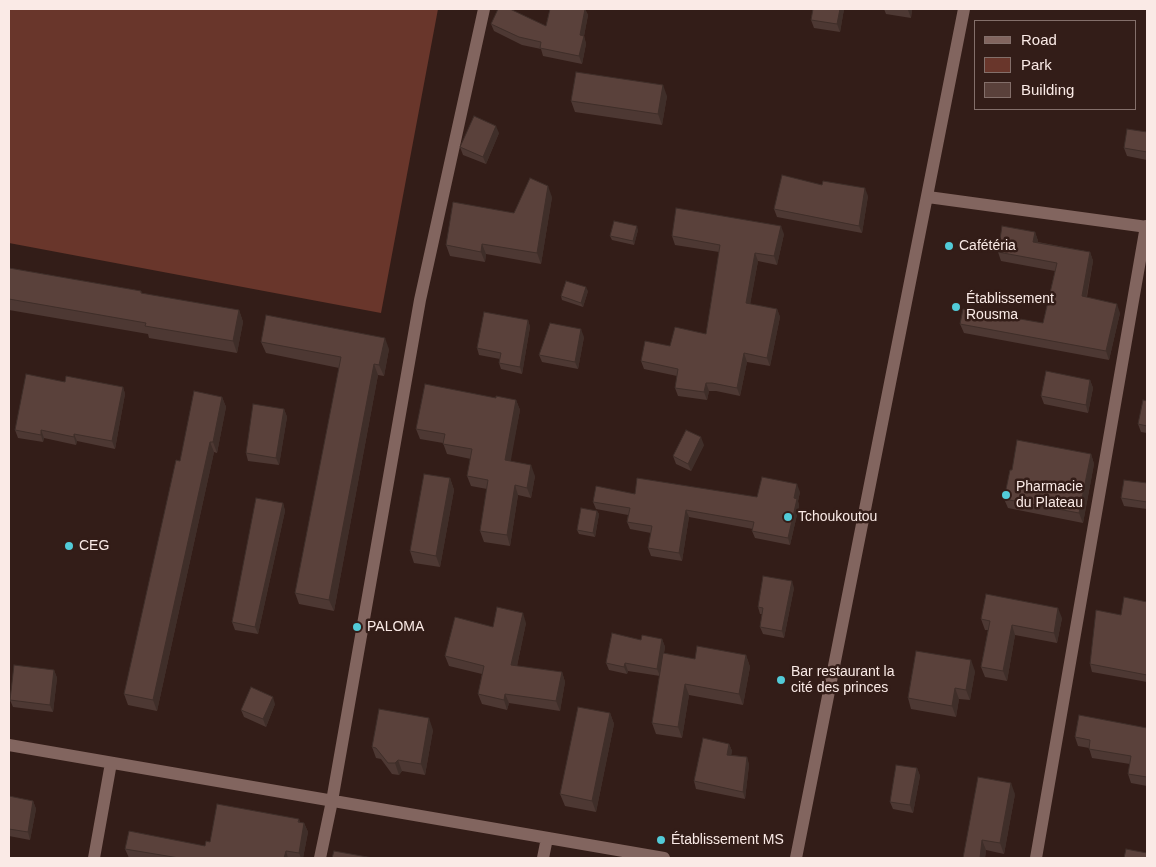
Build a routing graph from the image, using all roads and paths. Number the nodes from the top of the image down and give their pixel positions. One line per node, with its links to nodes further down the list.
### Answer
1 (484, 9): 7 (street)
2 (964, 9): 3 (street)
3 (928, 197): 4 (street); 13 (street)
4 (1147, 226): 14 (street)
5 (9, 745): 6 (street)
6 (111, 763): 7 (street); 9 (street)
7 (332, 801): 8 (street); 10 (street)
8 (547, 838): 11 (street); 12 (street)
9 (94, 858)
10 (320, 858)
11 (543, 858)
12 (664, 858)
13 (796, 858)
14 (1036, 858)

